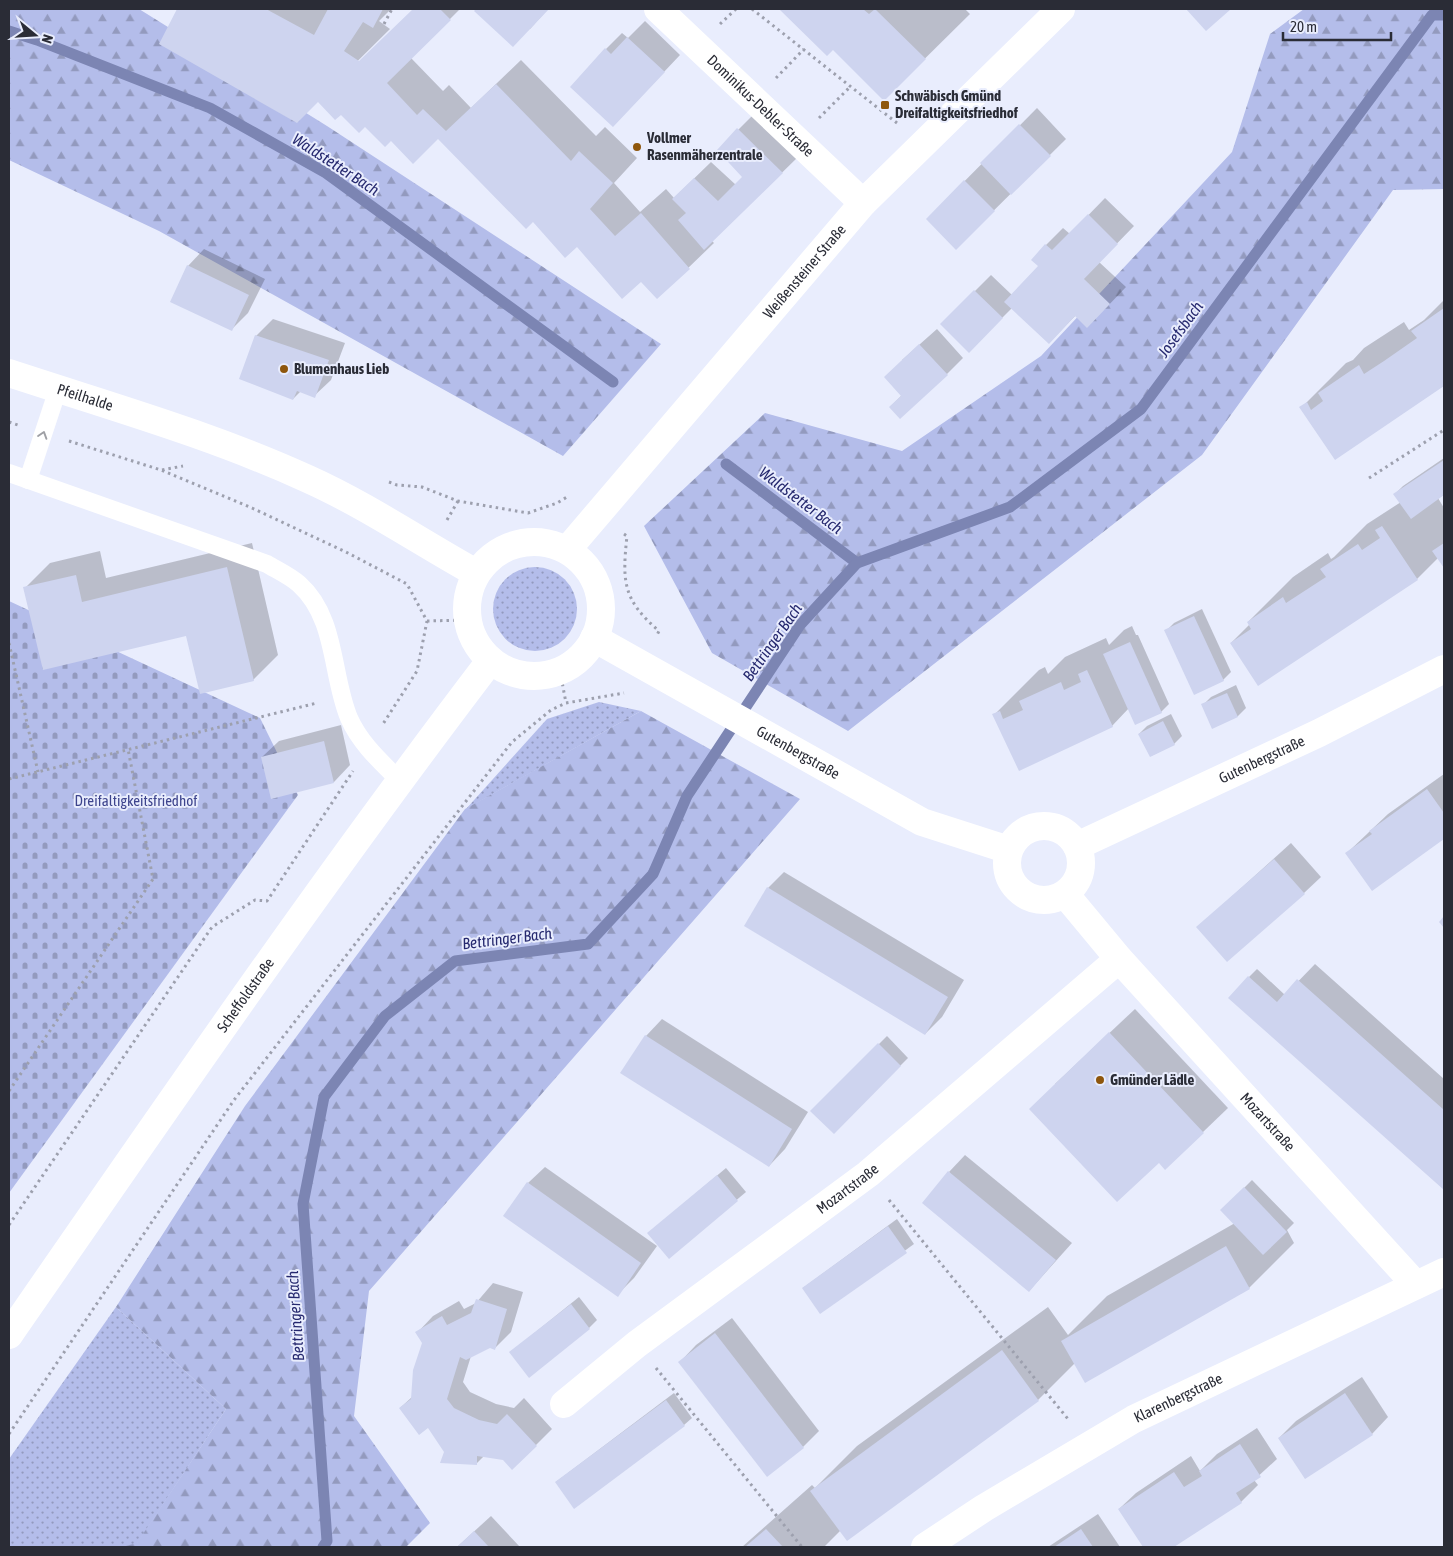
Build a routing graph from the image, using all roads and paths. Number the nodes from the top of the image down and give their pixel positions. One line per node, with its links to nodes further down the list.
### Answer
1 (392, 9): 5 (path)
2 (658, 9): 8 (street, Dominikus-Debler-Straße)
3 (752, 9): 6 (path)
4 (1061, 9): 10 (street, Weißensteiner Straße)
5 (384, 24)
6 (804, 50): 7 (path); 8 (path)
7 (851, 86): 9 (path); 10 (path)
8 (755, 100): 9 (street, Dominikus-Debler-Straße)
9 (797, 140): 11 (street, Dominikus-Debler-Straße)
10 (923, 144): 11 (street, Weißensteiner Straße)
11 (863, 203): 21 (street, Weißensteiner Straße)
12 (9, 373): 13 (street, Pfeilhalde)
13 (58, 389): 16 (lane); 23 (street, Pfeilhalde)
14 (9, 422): 16 (path)
15 (1444, 430): 18 (path)
16 (44, 434): 19 (lane, one-way to 16); 25 (path)
17 (9, 473): 19 (lane)
18 (1369, 478)
19 (28, 480): 32 (lane)
20 (397, 485): 21 (path)
21 (596, 514): 22 (street, Weißensteiner Straße); 29 (path)
22 (567, 550): 23 (street); 26 (street)
23 (476, 573): 24 (street)
24 (467, 620): 25 (path); 28 (street)
25 (427, 621): 35 (path)
26 (594, 638): 29 (street, Gutenbergstraße); 31 (street)
27 (9, 643): 36 (path)
28 (490, 661): 31 (street); 38 (street, Scheffoldstraße)
29 (641, 663): 33 (path); 40 (street, Gutenbergstraße)
30 (1444, 669): 39 (street, Gutenbergstraße)
31 (560, 671): 33 (path)
32 (342, 697): 34 (path); 35 (lane)
33 (566, 703): 51 (path)
34 (128, 749): 36 (path); 43 (path)
35 (368, 749): 38 (lane); 45 (path)
36 (38, 772): 37 (path)
37 (9, 779)
38 (399, 780): 48 (street, Scheffoldstraße)
39 (1077, 846): 40 (street); 41 (street)
40 (1009, 850): 41 (street)
41 (1065, 894): 42 (street, Mozartstraße)
42 (1119, 959): 44 (street, Mozartstraße); 47 (street, Mozartstraße)
43 (9, 1091)
44 (868, 1174): 49 (street, Mozartstraße); 52 (path)
45 (9, 1226)
46 (1444, 1272): 47 (street, Klarenbergstraße)
47 (1416, 1285): 52 (street, Klarenbergstraße)
48 (9, 1335)
49 (637, 1344): 50 (street, Mozartstraße); 53 (path)
50 (564, 1404)
51 (9, 1434)
52 (1090, 1446): 54 (street, Klarenbergstraße)
53 (802, 1547)
54 (924, 1547)

